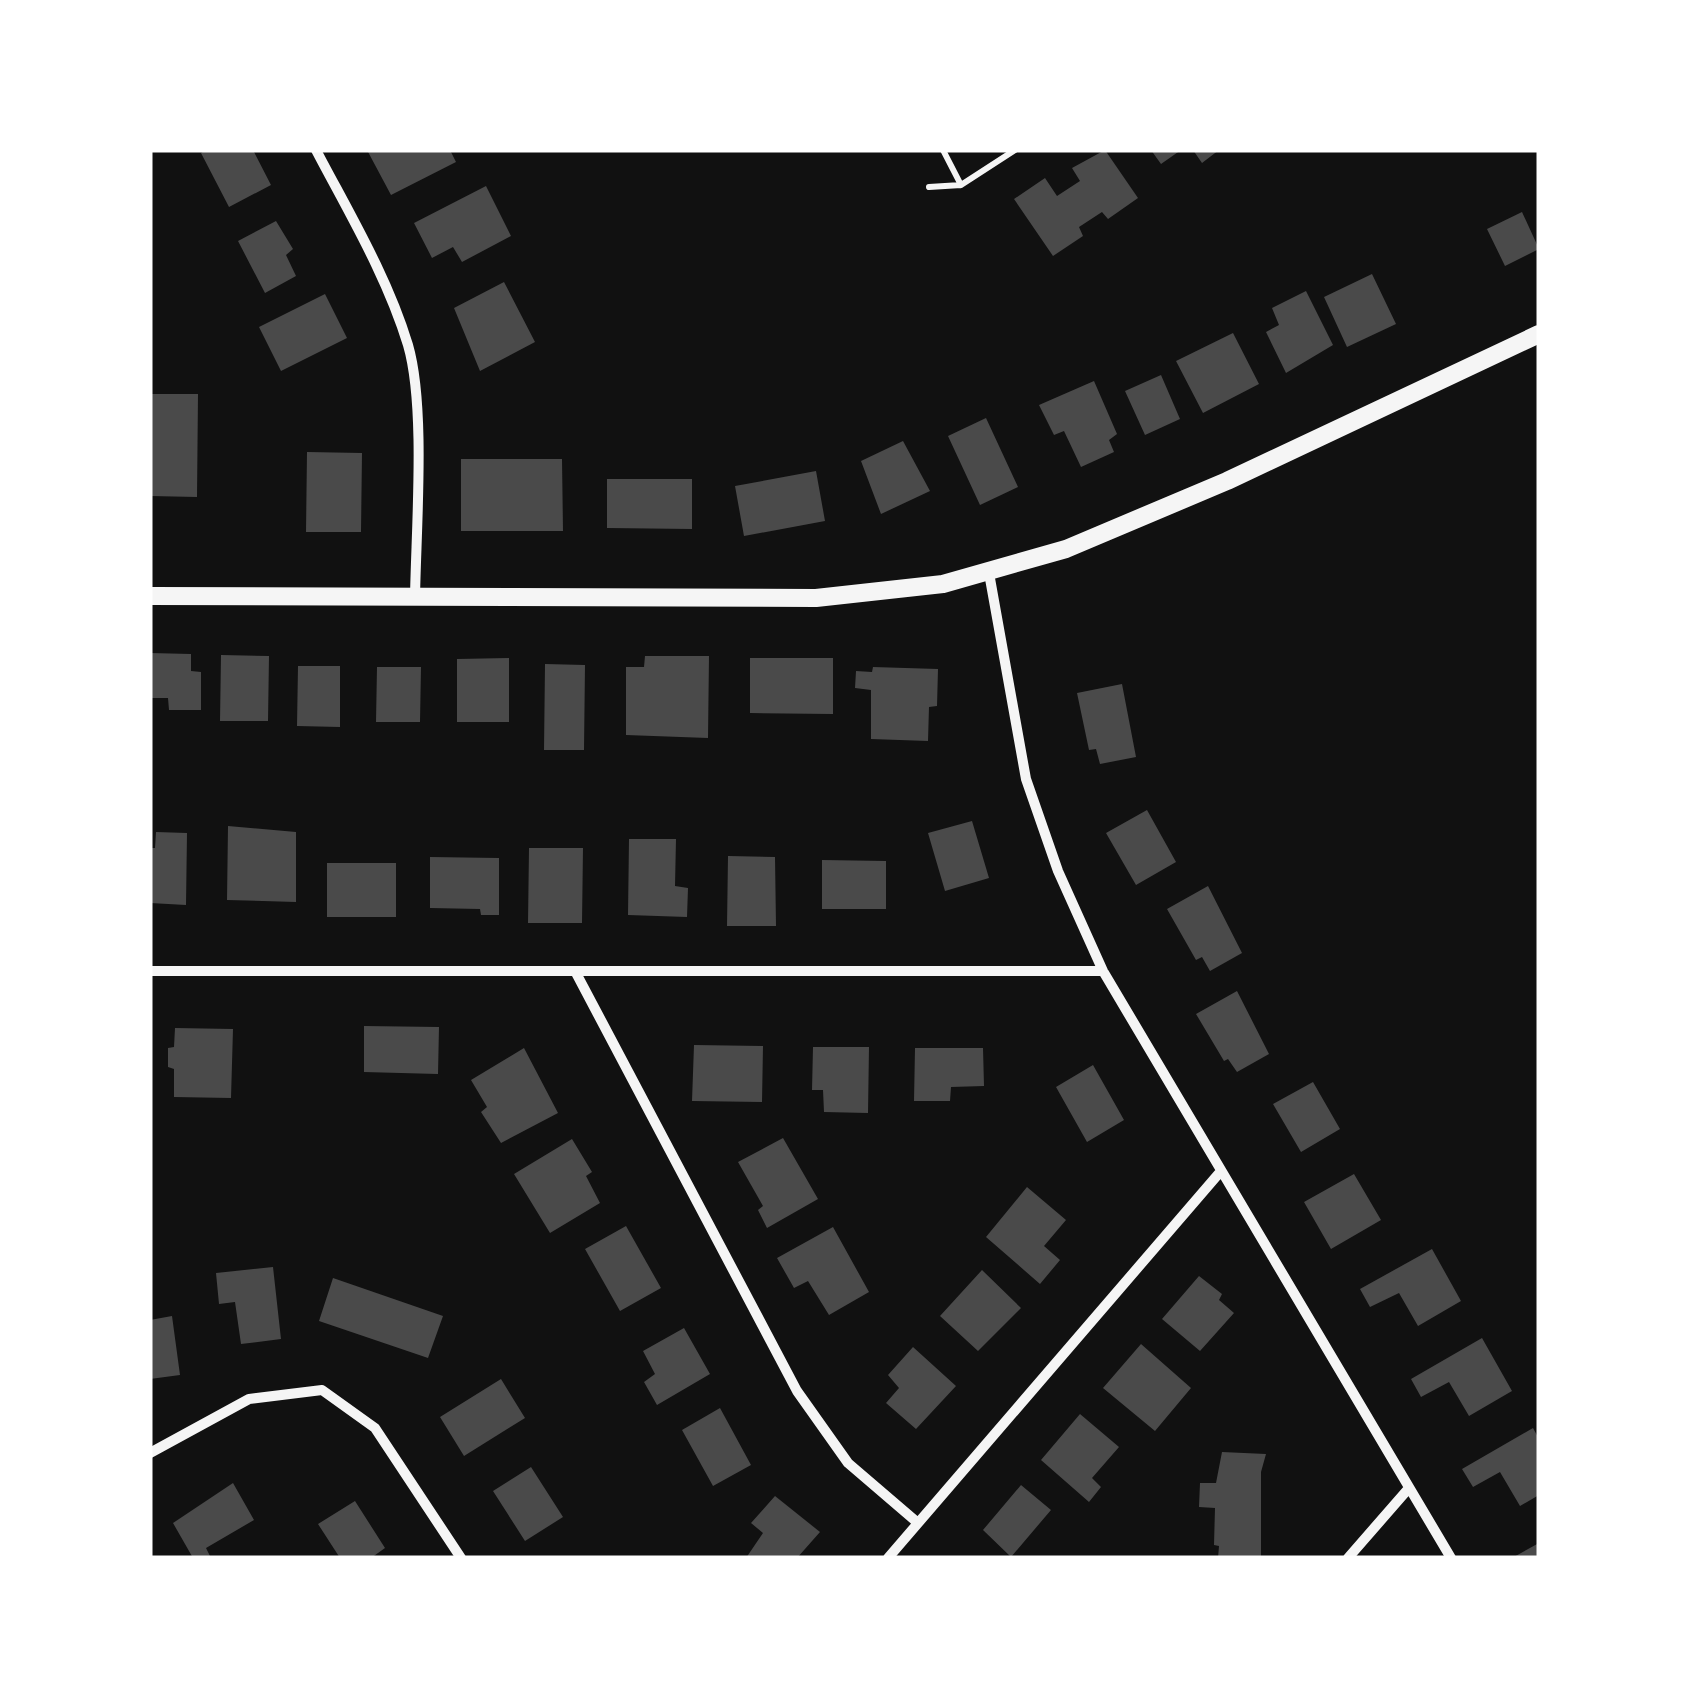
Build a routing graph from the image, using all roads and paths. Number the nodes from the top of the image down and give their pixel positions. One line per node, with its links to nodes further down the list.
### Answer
1 (316, 150): 9 (street)
2 (943, 150): 4 (path)
3 (1015, 150): 4 (path)
4 (961, 185): 5 (path)
5 (928, 187)
6 (1539, 334): 7 (street)
7 (989, 573): 9 (street); 12 (street)
8 (150, 596): 9 (street)
9 (416, 600)
10 (150, 971): 11 (street)
11 (575, 971): 12 (street); 16 (street)
12 (1103, 971): 13 (street)
13 (1220, 1171): 15 (street); 16 (street)
14 (150, 1452): 17 (street)
15 (1408, 1488): 19 (street); 20 (street)
16 (918, 1522): 18 (street)
17 (462, 1558)
18 (888, 1558)
19 (1348, 1558)
20 (1451, 1558)

